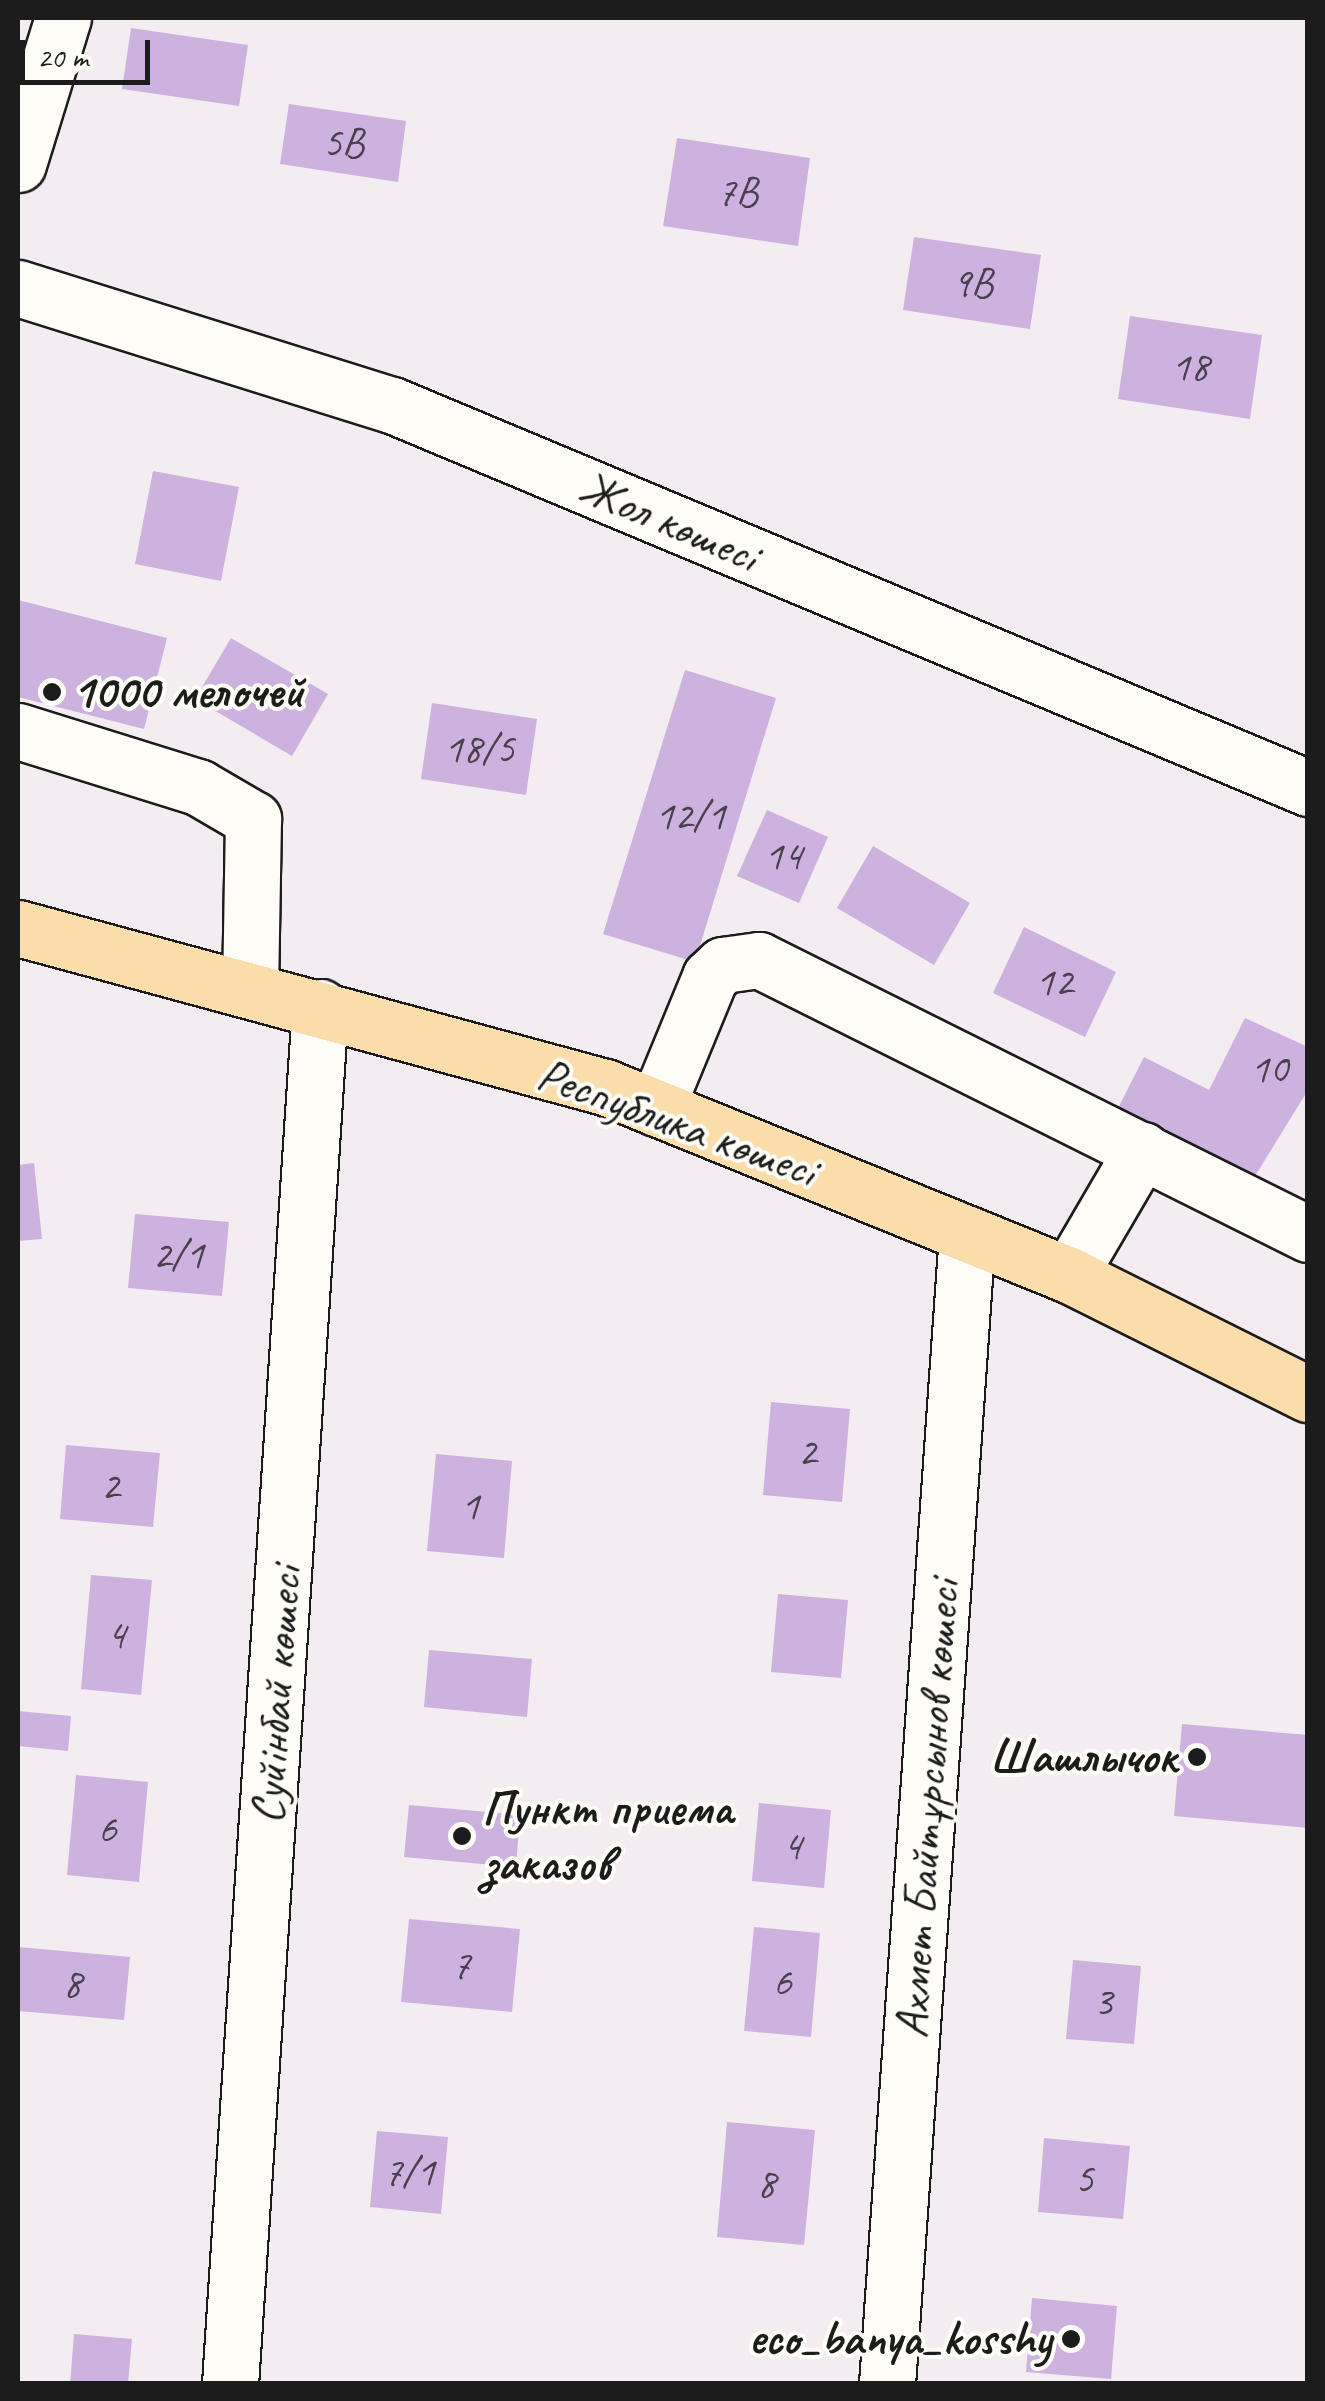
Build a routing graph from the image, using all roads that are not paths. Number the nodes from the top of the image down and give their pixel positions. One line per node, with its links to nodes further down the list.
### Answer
1 (46, 23): 2 (street)
2 (18, 164)
3 (18, 288): 5 (street, Жол көшесі)
4 (18, 731): 7 (street)
5 (1308, 788)
6 (18, 928): 7 (main road, Республика көшесі)
7 (250, 988): 8 (main road, Республика көшесі)
8 (320, 1007): 9 (main road, Республика көшесі); 15 (street, Суйінбай көшесі)
9 (656, 1108): 10 (street); 11 (main road, Республика көшесі)
10 (1142, 1150): 12 (street); 13 (street)
11 (966, 1234): 13 (main road, Республика көшесі); 16 (street, Ахмет Байтұрсынов көшесі)
12 (1308, 1234)
13 (1068, 1275): 14 (main road, Республика көшесі)
14 (1308, 1394)
15 (230, 2384)
16 (886, 2384)

